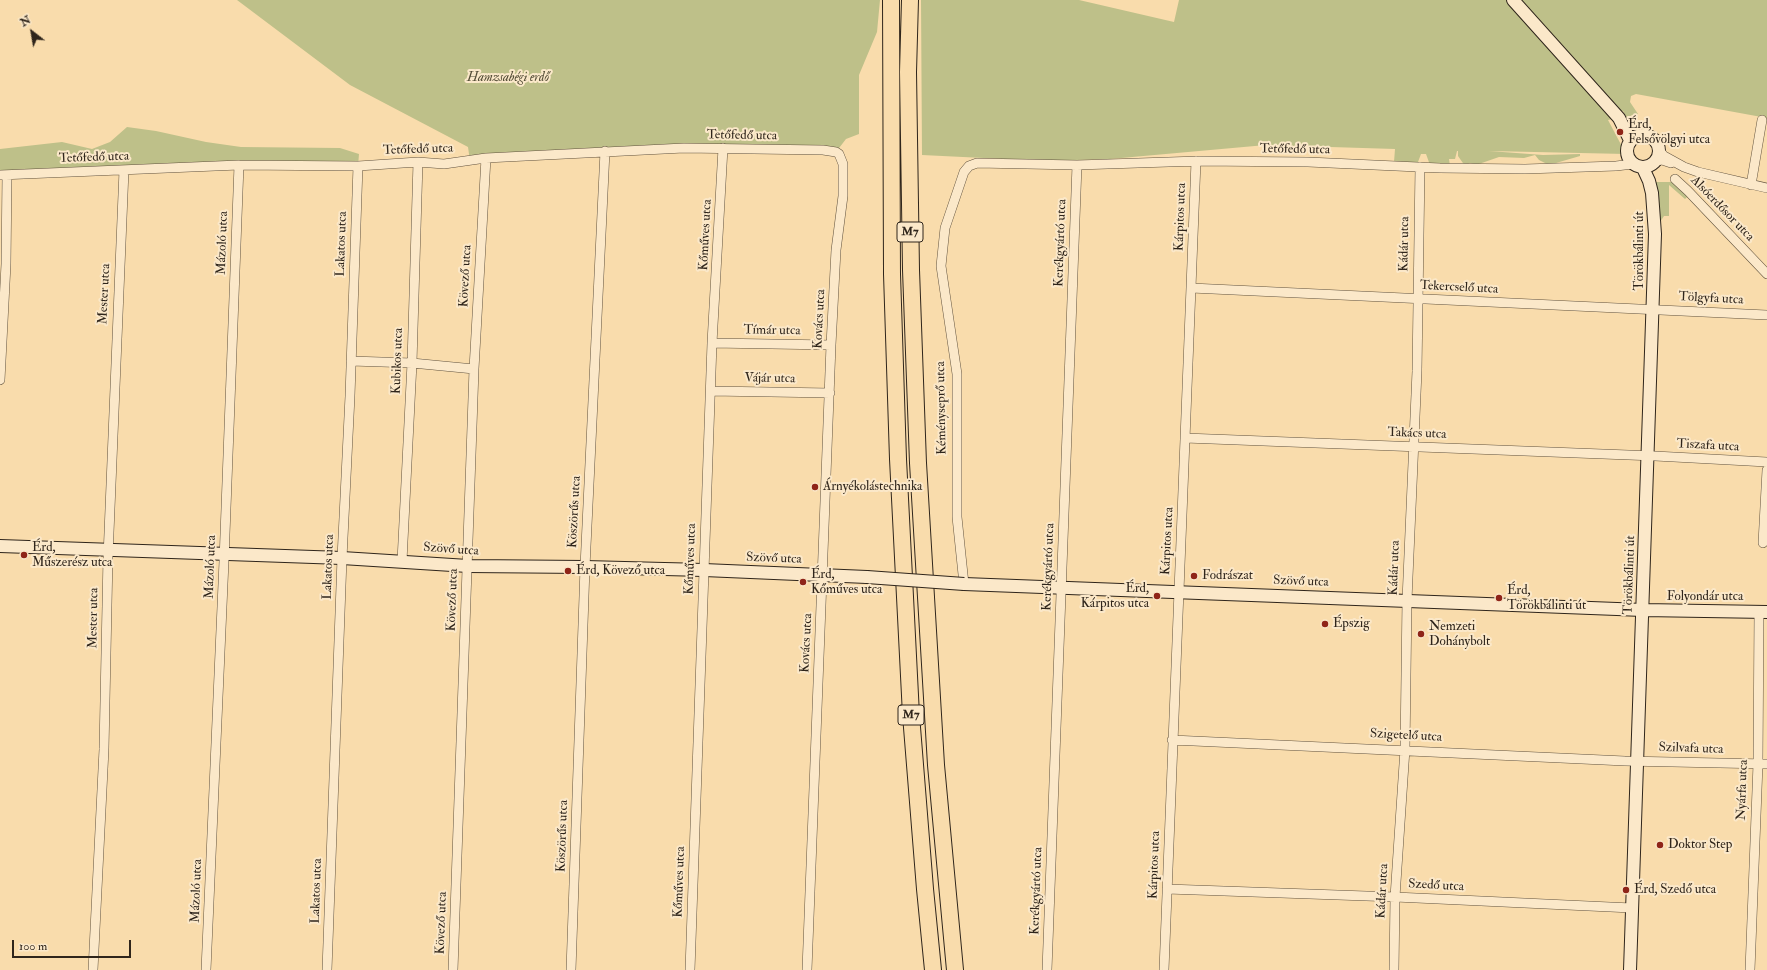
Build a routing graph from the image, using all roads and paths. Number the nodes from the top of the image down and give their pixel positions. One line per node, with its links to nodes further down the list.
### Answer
1 (891, 0): 73 (highway, M7)
2 (910, 0): 74 (highway, M7)
3 (1513, 0): 5 (street)
4 (1762, 120): 23 (street)
5 (1634, 138): 10 (street); 13 (street)
6 (723, 148): 7 (street, Tetőfedő utca); 8 (street, Tetőfedő utca); 30 (street, Kőműves utca)
7 (605, 151): 9 (street, Tetőfedő utca); 50 (street, Köszörűs utca)
8 (836, 152): 31 (street, Kovács utca)
9 (486, 158): 12 (street, Tetőfedő utca); 34 (street, Kövező utca)
10 (1657, 158): 13 (street); 22 (street, Törökbálinti út); 23 (street)
11 (1196, 161): 15 (street, Tetőfedő utca); 18 (street, Tetőfedő utca); 26 (street, Kárpitos utca)
12 (418, 162): 16 (street, Tetőfedő utca); 33 (street, Kubikos utca)
13 (1631, 164): 18 (street, Tetőfedő utca); 22 (street, Törökbálinti út)
14 (239, 165): 16 (street, Tetőfedő utca); 19 (street, Tetőfedő utca); 46 (street, Mázoló utca)
15 (1077, 165): 17 (street, Tetőfedő utca); 54 (street, Kerékgyártó utca)
16 (358, 166): 32 (street, Lakatos utca)
17 (969, 166): 53 (street, Kéményseprő utca)
18 (1420, 166): 27 (street, Kádár utca)
19 (124, 170): 20 (street, Tetőfedő utca); 45 (street, Mester utca)
20 (4, 175): 35 (street)
21 (1675, 179): 25 (street, Alsóerdősor utca)
22 (1649, 181): 28 (street, Törökbálinti út)
23 (1751, 185): 24 (street)
24 (1767, 188)
25 (1767, 274)
26 (1191, 288): 27 (street, Tekercselő utca); 38 (street, Kárpitos utca)
27 (1417, 299): 28 (street, Tekercselő utca); 39 (street, Kádár utca)
28 (1654, 309): 29 (street, Tölgyfa utca); 40 (street, Törökbálinti út)
29 (1767, 315)
30 (712, 343): 31 (street, Tímár utca); 36 (street, Kőműves utca)
31 (831, 345): 37 (street, Kovács utca)
32 (351, 361): 33 (street); 47 (street, Lakatos utca)
33 (412, 363): 34 (street); 48 (street, Kubikos utca)
34 (474, 369): 49 (street, Kövező utca)
35 (0, 380)
36 (711, 391): 37 (street, Vájár utca); 51 (street, Kőműves utca)
37 (830, 393): 52 (street, Kovács utca)
38 (1185, 438): 39 (street, Takács utca); 55 (street, Kárpitos utca)
39 (1414, 447): 40 (street, Takács utca); 56 (street, Kádár utca)
40 (1648, 456): 41 (street, Tiszafa utca); 57 (street, Törökbálinti út)
41 (1767, 462)
42 (1767, 470): 43 (street)
43 (1763, 543)
44 (0, 546): 45 (street, Szövő utca)
45 (108, 550): 46 (street, Szövő utca); 66 (street, Mester utca)
46 (224, 554): 47 (street, Szövő utca); 67 (street, Mázoló utca)
47 (342, 558): 48 (street, Szövő utca); 68 (street, Lakatos utca)
48 (402, 561): 49 (street, Szövő utca)
49 (468, 566): 50 (street, Szövő utca); 69 (street, Kövező utca)
50 (585, 567): 51 (street, Szövő utca); 70 (street, Köszörűs utca)
51 (704, 570): 52 (street, Szövő utca); 71 (street, Kőműves utca)
52 (823, 574): 53 (street, Szövő utca, bridge); 72 (street, Kovács utca)
53 (964, 584): 54 (street, Szövő utca)
54 (1061, 587): 55 (street, Szövő utca); 75 (street, Kerékgyártó utca)
55 (1178, 592): 56 (street, Szövő utca); 59 (street, Kárpitos utca)
56 (1407, 600): 57 (street, Szövő utca); 60 (street, Kádár utca)
57 (1643, 610): 58 (street, Folyondár utca); 61 (street, Törökbálinti út)
58 (1763, 611): 62 (street, Nyárfa utca)
59 (1172, 740): 60 (street, Szigetelő utca); 63 (street, Kárpitos utca)
60 (1405, 749): 61 (street, Szigetelő utca); 64 (street, Kádár utca)
61 (1638, 761): 62 (street, Szilvafa utca); 65 (street, Törökbálinti út)
62 (1762, 764): 79 (street, Nyárfa utca)
63 (1167, 889): 64 (street, Szedő utca); 76 (street, Kárpitos utca)
64 (1395, 897): 65 (street, Szedő utca); 77 (street, Kádár utca)
65 (1632, 908): 78 (street, Törökbálinti út)
66 (93, 970)
67 (206, 970)
68 (327, 970)
69 (453, 970)
70 (571, 970)
71 (690, 970)
72 (807, 970)
73 (933, 970)
74 (955, 970)
75 (1047, 970)
76 (1164, 970)
77 (1394, 970)
78 (1630, 970)
79 (1750, 970)

